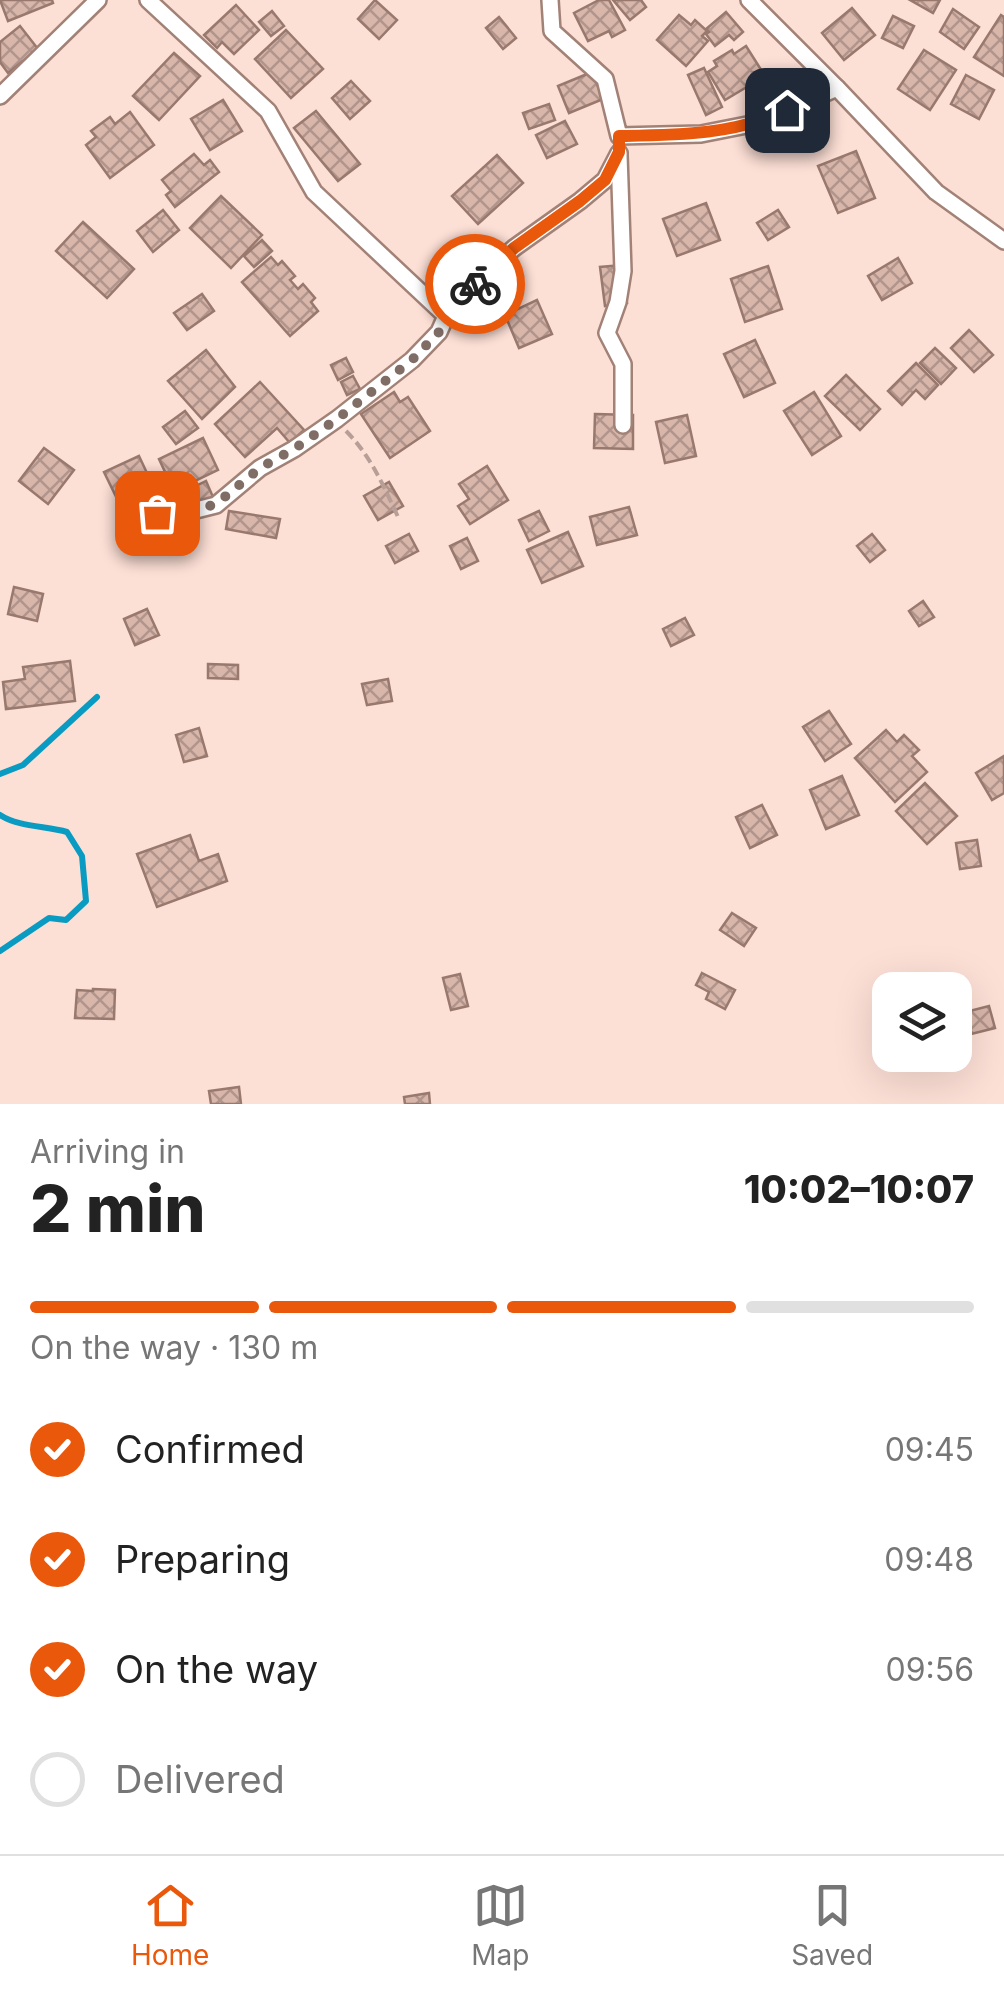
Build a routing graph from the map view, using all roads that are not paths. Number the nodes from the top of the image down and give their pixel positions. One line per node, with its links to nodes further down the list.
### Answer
1 (98, 0): 6 (street)
2 (148, 0): 9 (street)
3 (550, 0): 7 (street)
4 (749, 0): 5 (street)
5 (837, 88): 7 (street); 8 (street)
6 (0, 96)
7 (619, 144): 9 (street); 10 (street)
8 (1004, 241)
9 (446, 316): 11 (street)
10 (623, 426)
11 (157, 513)

